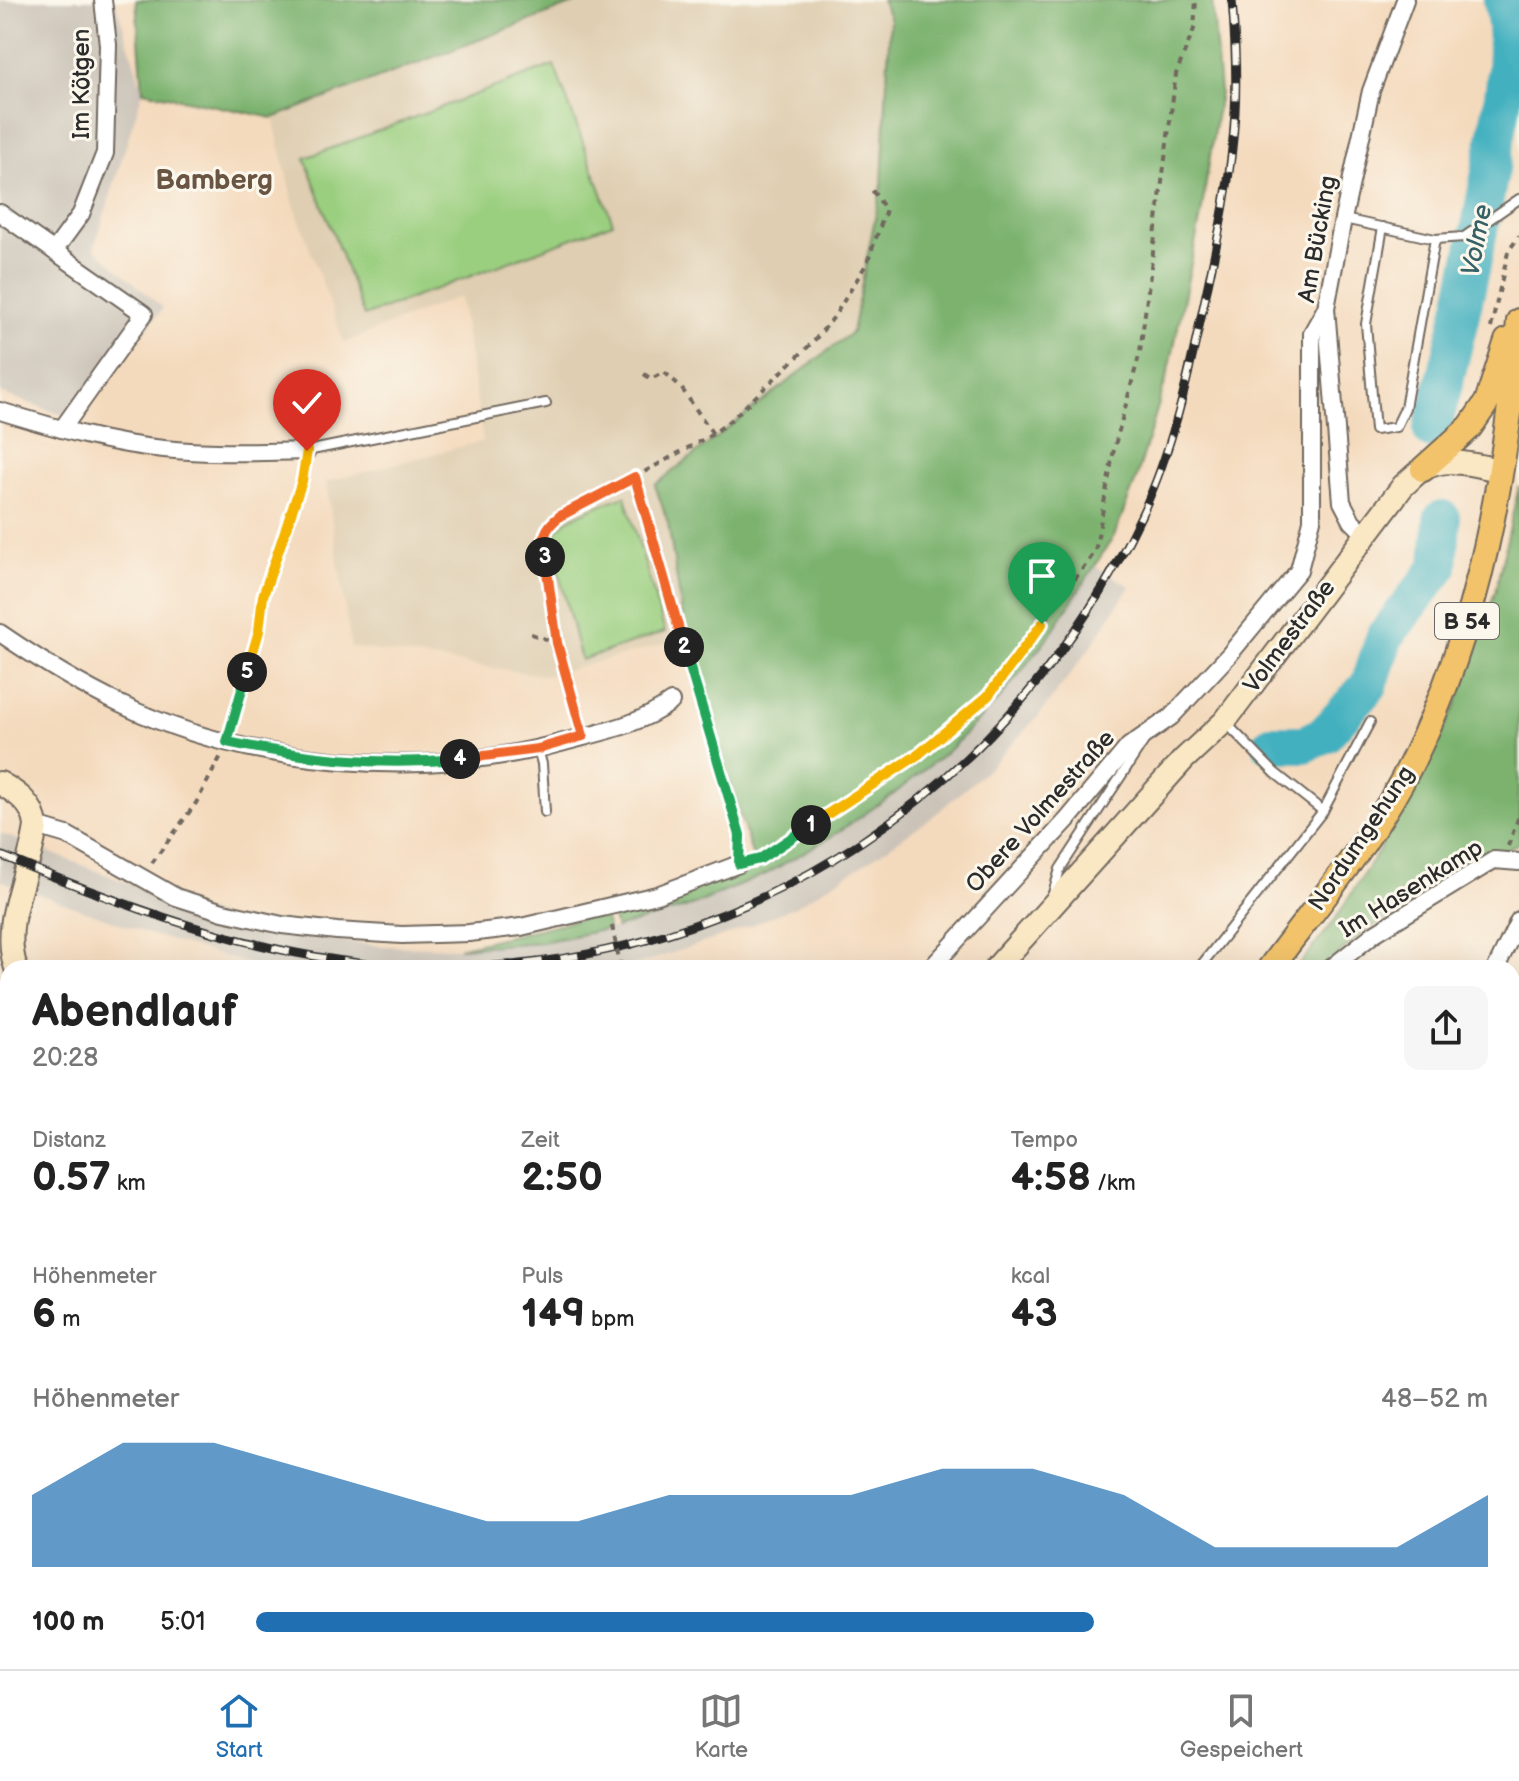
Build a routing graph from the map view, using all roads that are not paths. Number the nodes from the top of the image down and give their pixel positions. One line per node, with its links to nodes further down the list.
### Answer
1 (103, 0): 8 (street, Im Kötgen)
2 (1405, 0): 5 (street, Am Bücking)
3 (1519, 199): 7 (lane)
4 (0, 213): 8 (street)
5 (1343, 219): 6 (lane); 10 (street, Am Bücking)
6 (1383, 227): 7 (lane); 7 (lane)
7 (1435, 239)
8 (54, 251): 14 (street)
9 (1519, 305): 16 (main road)
10 (1326, 308): 18 (street, Am Bücking); 23 (street, Obere Volmestraße)
11 (1519, 321): 17 (main road, B 54)
12 (546, 403): 15 (lane)
13 (0, 411): 14 (street)
14 (62, 429): 15 (street)
15 (307, 451)
16 (1423, 469): 17 (main road); 18 (main road, Volmestraße)
17 (1499, 470): 38 (main road, Nordumgehung / B 54)
18 (1365, 534): 21 (main road, Volmestraße)
19 (0, 633): 24 (street)
20 (671, 702): 24 (street)
21 (1225, 721): 26 (lane); 31 (main road, Volmestraße)
22 (1370, 722): 26 (lane)
23 (1149, 733): 31 (lane); 35 (street, Obere Volmestraße)
24 (538, 749): 27 (lane)
25 (0, 783): 28 (main road)
26 (1323, 811): 37 (lane)
27 (545, 812)
28 (36, 826): 30 (street); 33 (main road)
29 (1511, 861): 39 (street, Im Hasenkamp)
30 (739, 864)
31 (1049, 907): 36 (main road, Volmestraße)
32 (1519, 920): 40 (street)
33 (3, 936): 34 (main road)
34 (12, 960)
35 (938, 960)
36 (1003, 960)
37 (1205, 960)
38 (1276, 960)
39 (1341, 960)
40 (1500, 960)

